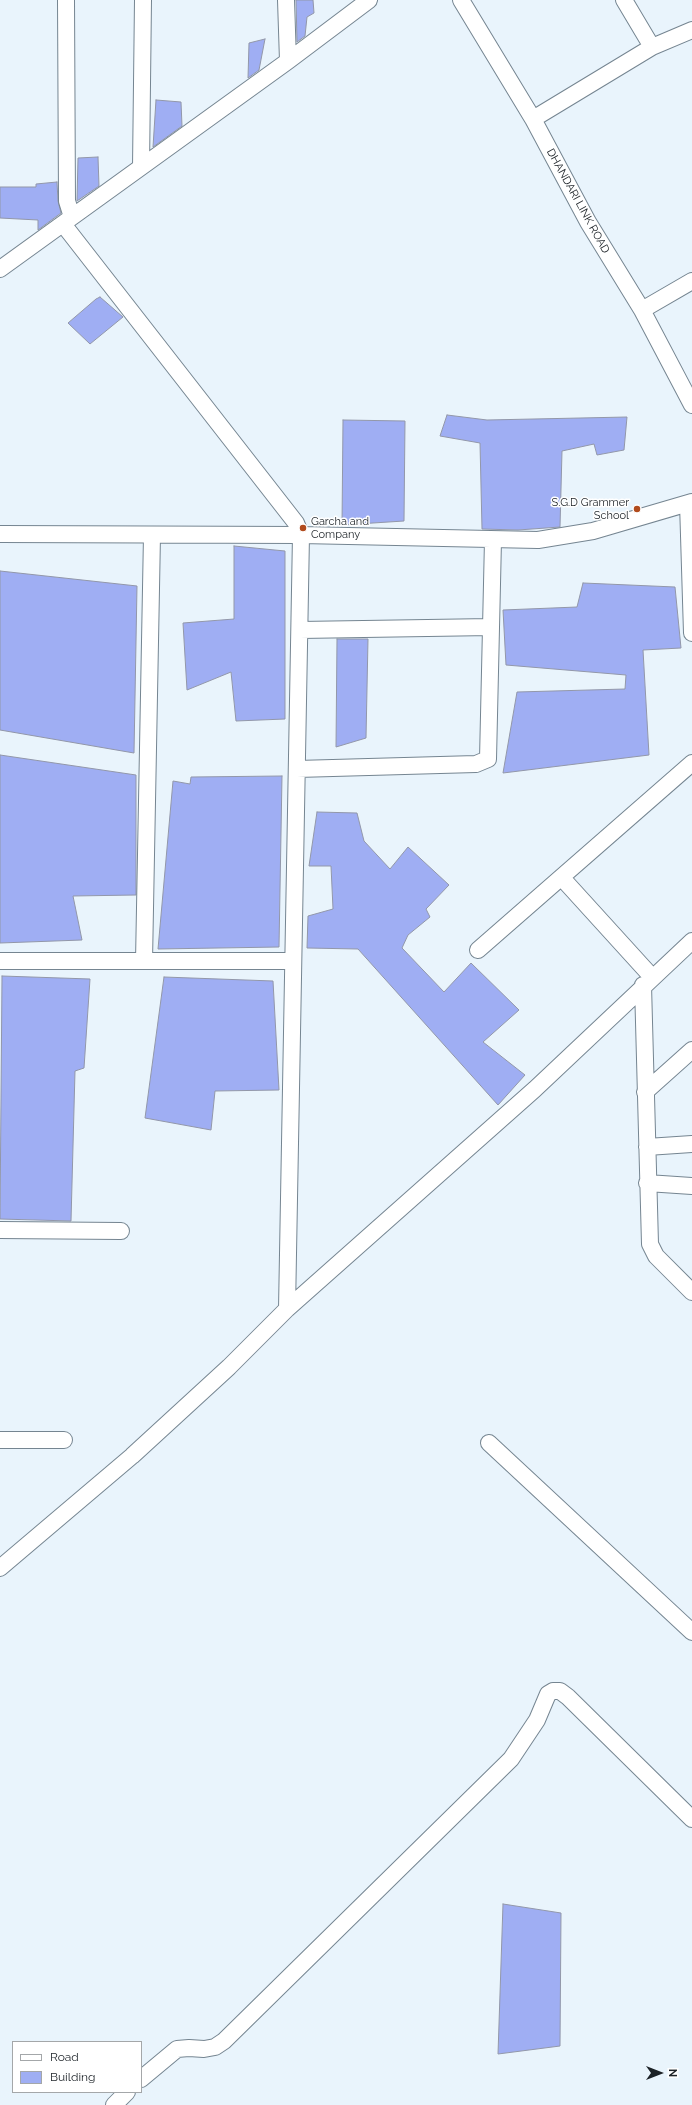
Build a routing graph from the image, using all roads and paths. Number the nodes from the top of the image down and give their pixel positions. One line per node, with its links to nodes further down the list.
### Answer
1 (66, 0): 12 (street)
2 (143, 0): 11 (street)
3 (286, 0): 9 (street)
4 (369, 0): 9 (street)
5 (462, 0): 10 (street, DHANDARI LINK ROAD)
6 (624, 0): 8 (street)
7 (692, 30): 8 (street)
8 (652, 47): 10 (street)
9 (288, 61): 11 (street)
10 (533, 119): 15 (street, DHANDARI LINK ROAD)
11 (141, 167): 12 (street)
12 (67, 221): 13 (street); 20 (street)
13 (0, 269)
14 (692, 280): 15 (street)
15 (642, 310): 16 (street, DHANDARI LINK ROAD)
16 (692, 405)
17 (690, 503): 21 (street); 24 (street)
18 (0, 534): 19 (street)
19 (152, 535): 20 (street); 31 (street)
20 (301, 535): 21 (street); 23 (street)
21 (493, 540): 22 (street)
22 (491, 627): 23 (street); 26 (street)
23 (300, 630): 26 (street)
24 (692, 633)
25 (692, 763): 27 (street)
26 (297, 769): 32 (street)
27 (562, 878): 29 (street); 33 (street)
28 (692, 941): 33 (street)
29 (478, 950)
30 (0, 961): 31 (street)
31 (144, 961): 32 (street)
32 (293, 961): 43 (street)
33 (647, 981): 35 (street); 43 (street)
34 (692, 1050): 35 (street)
35 (646, 1092): 37 (street)
36 (692, 1144): 37 (street)
37 (647, 1147): 38 (street)
38 (648, 1183): 39 (street); 42 (street)
39 (692, 1186)
40 (0, 1230): 41 (street)
41 (121, 1231)
42 (692, 1292)
43 (288, 1309): 47 (street)
44 (0, 1440): 45 (street)
45 (64, 1440)
46 (488, 1443): 48 (street)
47 (0, 1568)
48 (692, 1632)
49 (692, 1819): 50 (street)
50 (142, 2078)
51 (126, 2093): 52 (street)
52 (114, 2105)

